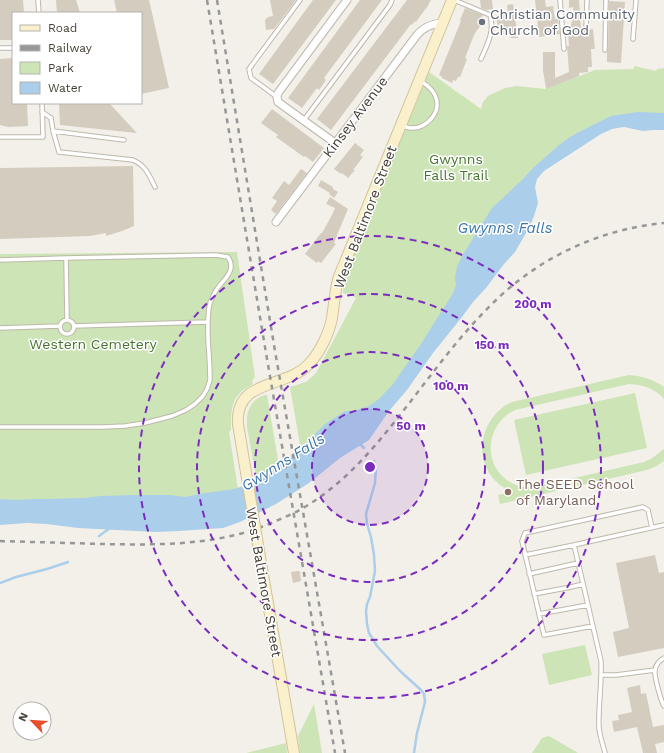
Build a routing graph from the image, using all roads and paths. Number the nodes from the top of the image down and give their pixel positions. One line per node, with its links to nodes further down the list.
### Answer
1 (38, 0): 10 (lane)
2 (300, 0): 20 (lane)
3 (347, 0): 20 (street)
4 (392, 0): 23 (lane)
5 (452, 0): 11 (main road, West Baltimore Street); 18 (lane)
6 (560, 0): 16 (lane)
7 (587, 0): 12 (lane)
8 (606, 0): 17 (lane)
9 (636, 0): 13 (lane)
10 (39, 12)
11 (442, 23): 19 (main road, West Baltimore Street); 28 (street, Kinsey Avenue)
12 (586, 28)
13 (632, 39)
14 (0, 48): 15 (lane)
15 (12, 48)
16 (564, 49)
17 (605, 50)
18 (481, 59)
19 (419, 80): 24 (main road, West Baltimore Street); 24 (lane)
20 (277, 97): 23 (street)
21 (42, 104): 22 (lane)
22 (42, 112): 25 (lane); 26 (lane)
23 (304, 120): 28 (street)
24 (400, 125): 54 (main road, West Baltimore Street, bridge)
25 (52, 131): 27 (lane); 29 (lane)
26 (0, 137)
27 (124, 140)
28 (335, 143): 30 (street, Kinsey Avenue)
29 (155, 187)
30 (276, 222)
31 (66, 258): 32 (lane); 33 (lane); 34 (lane)
32 (0, 260)
33 (67, 320): 35 (lane); 36 (lane)
34 (207, 322): 36 (lane); 38 (lane)
35 (60, 326): 36 (lane); 37 (lane)
36 (74, 326)
37 (0, 328)
38 (0, 427)
39 (664, 525): 40 (lane)
40 (652, 528): 41 (lane); 42 (lane)
41 (574, 545): 42 (lane); 43 (lane)
42 (525, 554): 44 (lane)
43 (578, 563): 44 (lane); 45 (lane)
44 (529, 574): 46 (lane)
45 (583, 584): 46 (lane); 47 (lane)
46 (534, 594): 48 (lane)
47 (588, 605): 48 (lane); 49 (lane)
48 (539, 614): 49 (lane)
49 (592, 626): 52 (lane)
50 (664, 658): 51 (lane)
51 (655, 670): 52 (lane); 53 (lane)
52 (602, 675): 55 (lane)
53 (664, 706)
54 (294, 753)
55 (605, 753)

